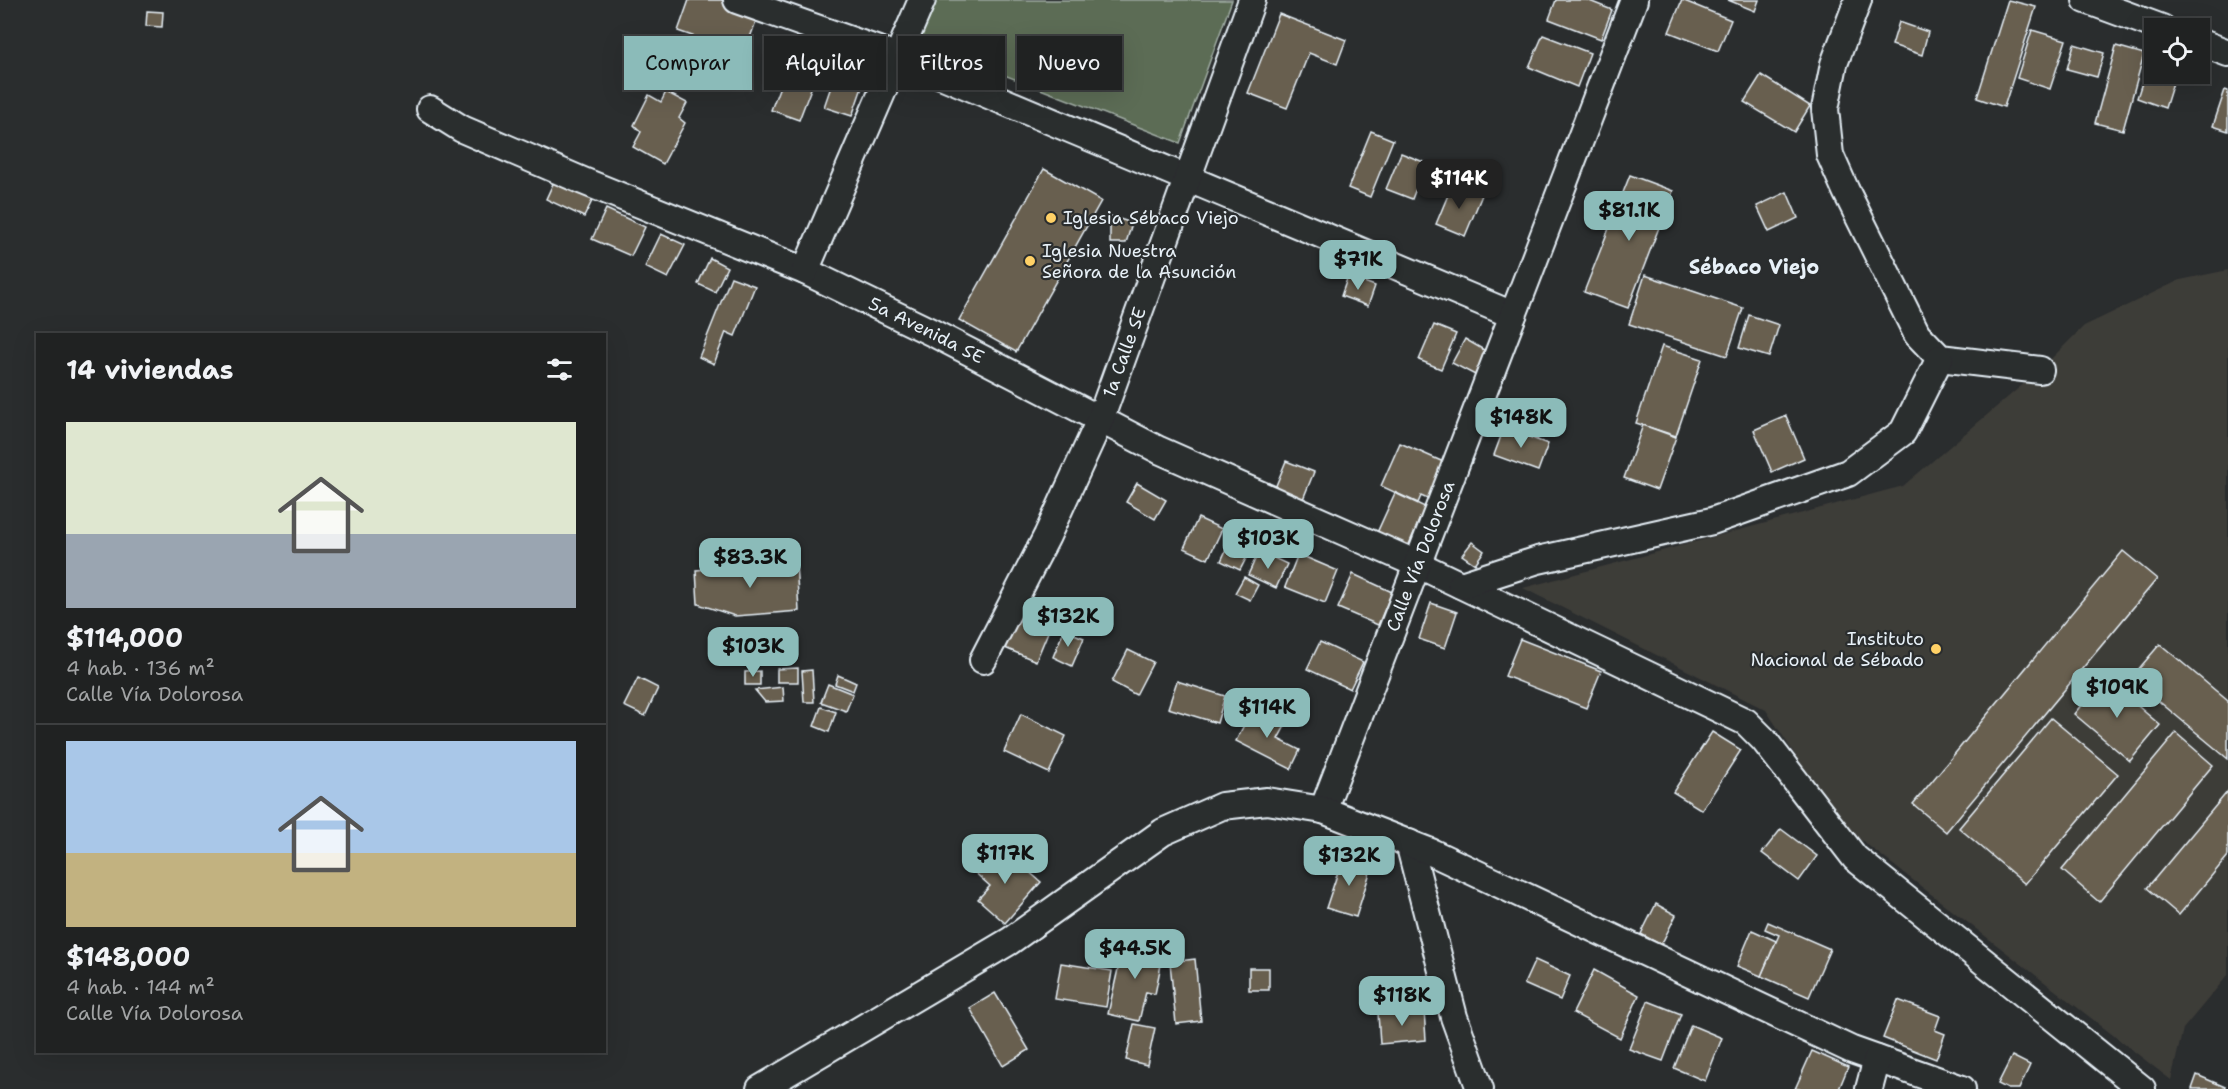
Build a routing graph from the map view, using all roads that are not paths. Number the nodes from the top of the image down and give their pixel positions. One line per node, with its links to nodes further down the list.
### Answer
1 (737, 0): 11 (street)
2 (922, 0): 8 (street)
3 (1252, 0): 14 (street, 1a Calle SE)
4 (1634, 0): 16 (street, Calle Vía Dolorosa)
5 (1858, 0): 17 (street)
6 (2086, 0): 7 (street)
7 (2144, 21)
8 (907, 36)
9 (2210, 46): 10 (street)
10 (2228, 53)
11 (898, 57): 15 (street)
12 (977, 90): 14 (street)
13 (430, 109): 15 (street, 5a Avenida SE)
14 (1188, 178): 16 (street); 19 (street, 1a Calle SE)
15 (805, 271): 19 (street, 5a Avenida SE)
16 (1513, 315): 20 (street, Calle Vía Dolorosa)
17 (1940, 357): 18 (street); 21 (street)
18 (2040, 370)
19 (1100, 420): 20 (street, 5a Avenida SE); 22 (street, 1a Calle SE)
20 (1417, 564): 21 (street, 5a Avenida SE); 23 (street, Calle Vía Dolorosa)
21 (1461, 585): 30 (street, 5a Avenida SE)
22 (982, 660)
23 (1323, 810): 24 (street); 26 (street)
24 (1409, 843): 25 (street); 27 (street)
25 (1877, 1059): 28 (street); 29 (street)
26 (760, 1089)
27 (1480, 1089)
28 (1869, 1089)
29 (1962, 1089)
30 (2142, 1089)

